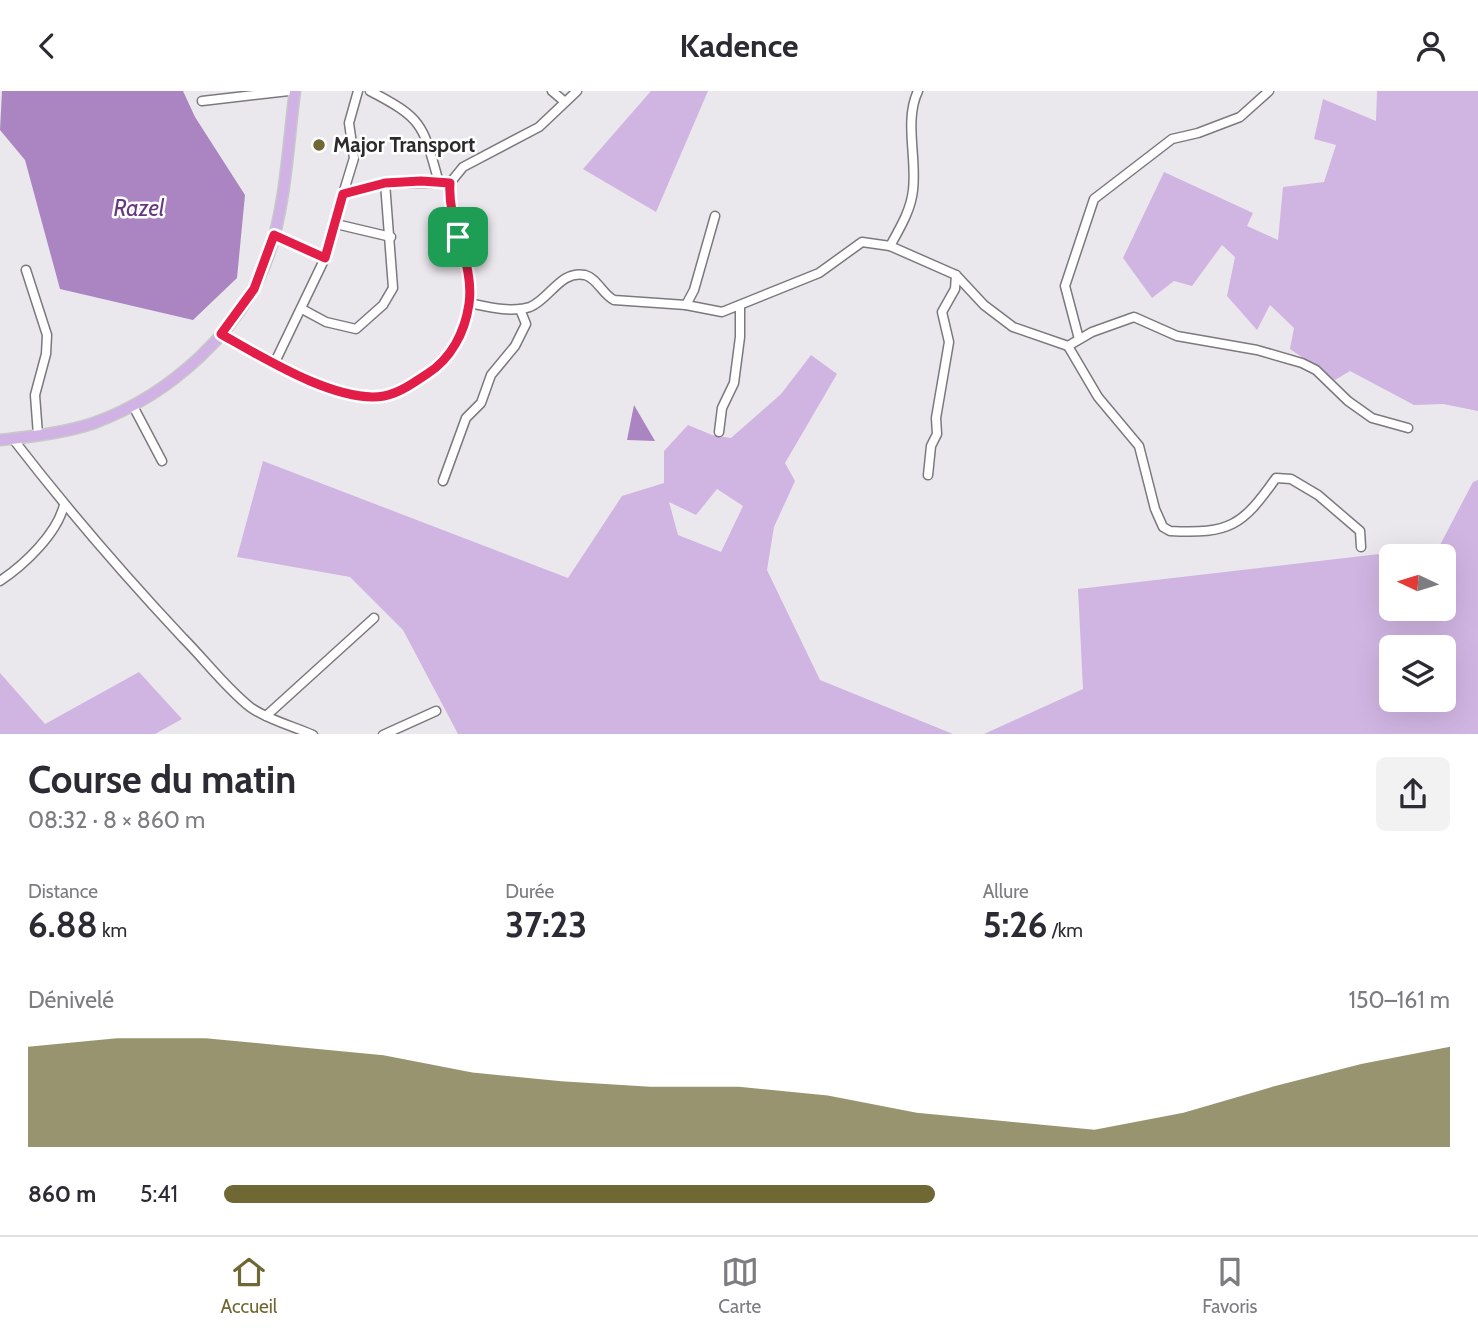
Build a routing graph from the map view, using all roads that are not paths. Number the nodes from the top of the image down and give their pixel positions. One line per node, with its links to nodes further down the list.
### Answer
1 (289, 91): 9 (street)
2 (295, 91): 17 (main road)
3 (358, 91): 14 (street)
4 (370, 91): 12 (street)
5 (552, 91): 10 (street)
6 (577, 91): 10 (street)
7 (918, 91): 19 (street)
8 (1269, 91): 29 (street)
9 (202, 101)
10 (565, 102): 13 (street)
11 (385, 183): 12 (street); 14 (street); 18 (street)
12 (439, 183): 13 (street)
13 (450, 183): 23 (street)
14 (343, 194): 16 (street)
15 (715, 216): 24 (street)
16 (336, 224): 18 (street); 20 (street)
17 (274, 235): 20 (street); 28 (main road)
18 (391, 237): 26 (street)
19 (890, 246): 22 (street); 25 (street)
20 (325, 258): 26 (street)
21 (26, 270): 35 (street)
22 (957, 275): 30 (street); 38 (street)
23 (469, 303): 27 (street); 31 (street)
24 (687, 305): 25 (street); 27 (street)
25 (740, 307): 34 (street)
26 (302, 309): 31 (street)
27 (520, 309): 39 (street)
28 (221, 334): 31 (street); 32 (main road)
29 (1079, 338): 30 (street); 33 (street)
30 (1068, 346): 41 (street)
31 (275, 362)
32 (133, 406): 35 (main road); 37 (street)
33 (1408, 428)
34 (719, 432)
35 (38, 435): 36 (main road)
36 (4, 439): 40 (street)
37 (162, 461)
38 (928, 475)
39 (443, 481)
40 (64, 505): 42 (street); 45 (street)
41 (1361, 547)
42 (0, 581)
43 (374, 618): 45 (street)
44 (436, 711): 47 (street)
45 (267, 716): 46 (street)
46 (313, 734)
47 (383, 734)

